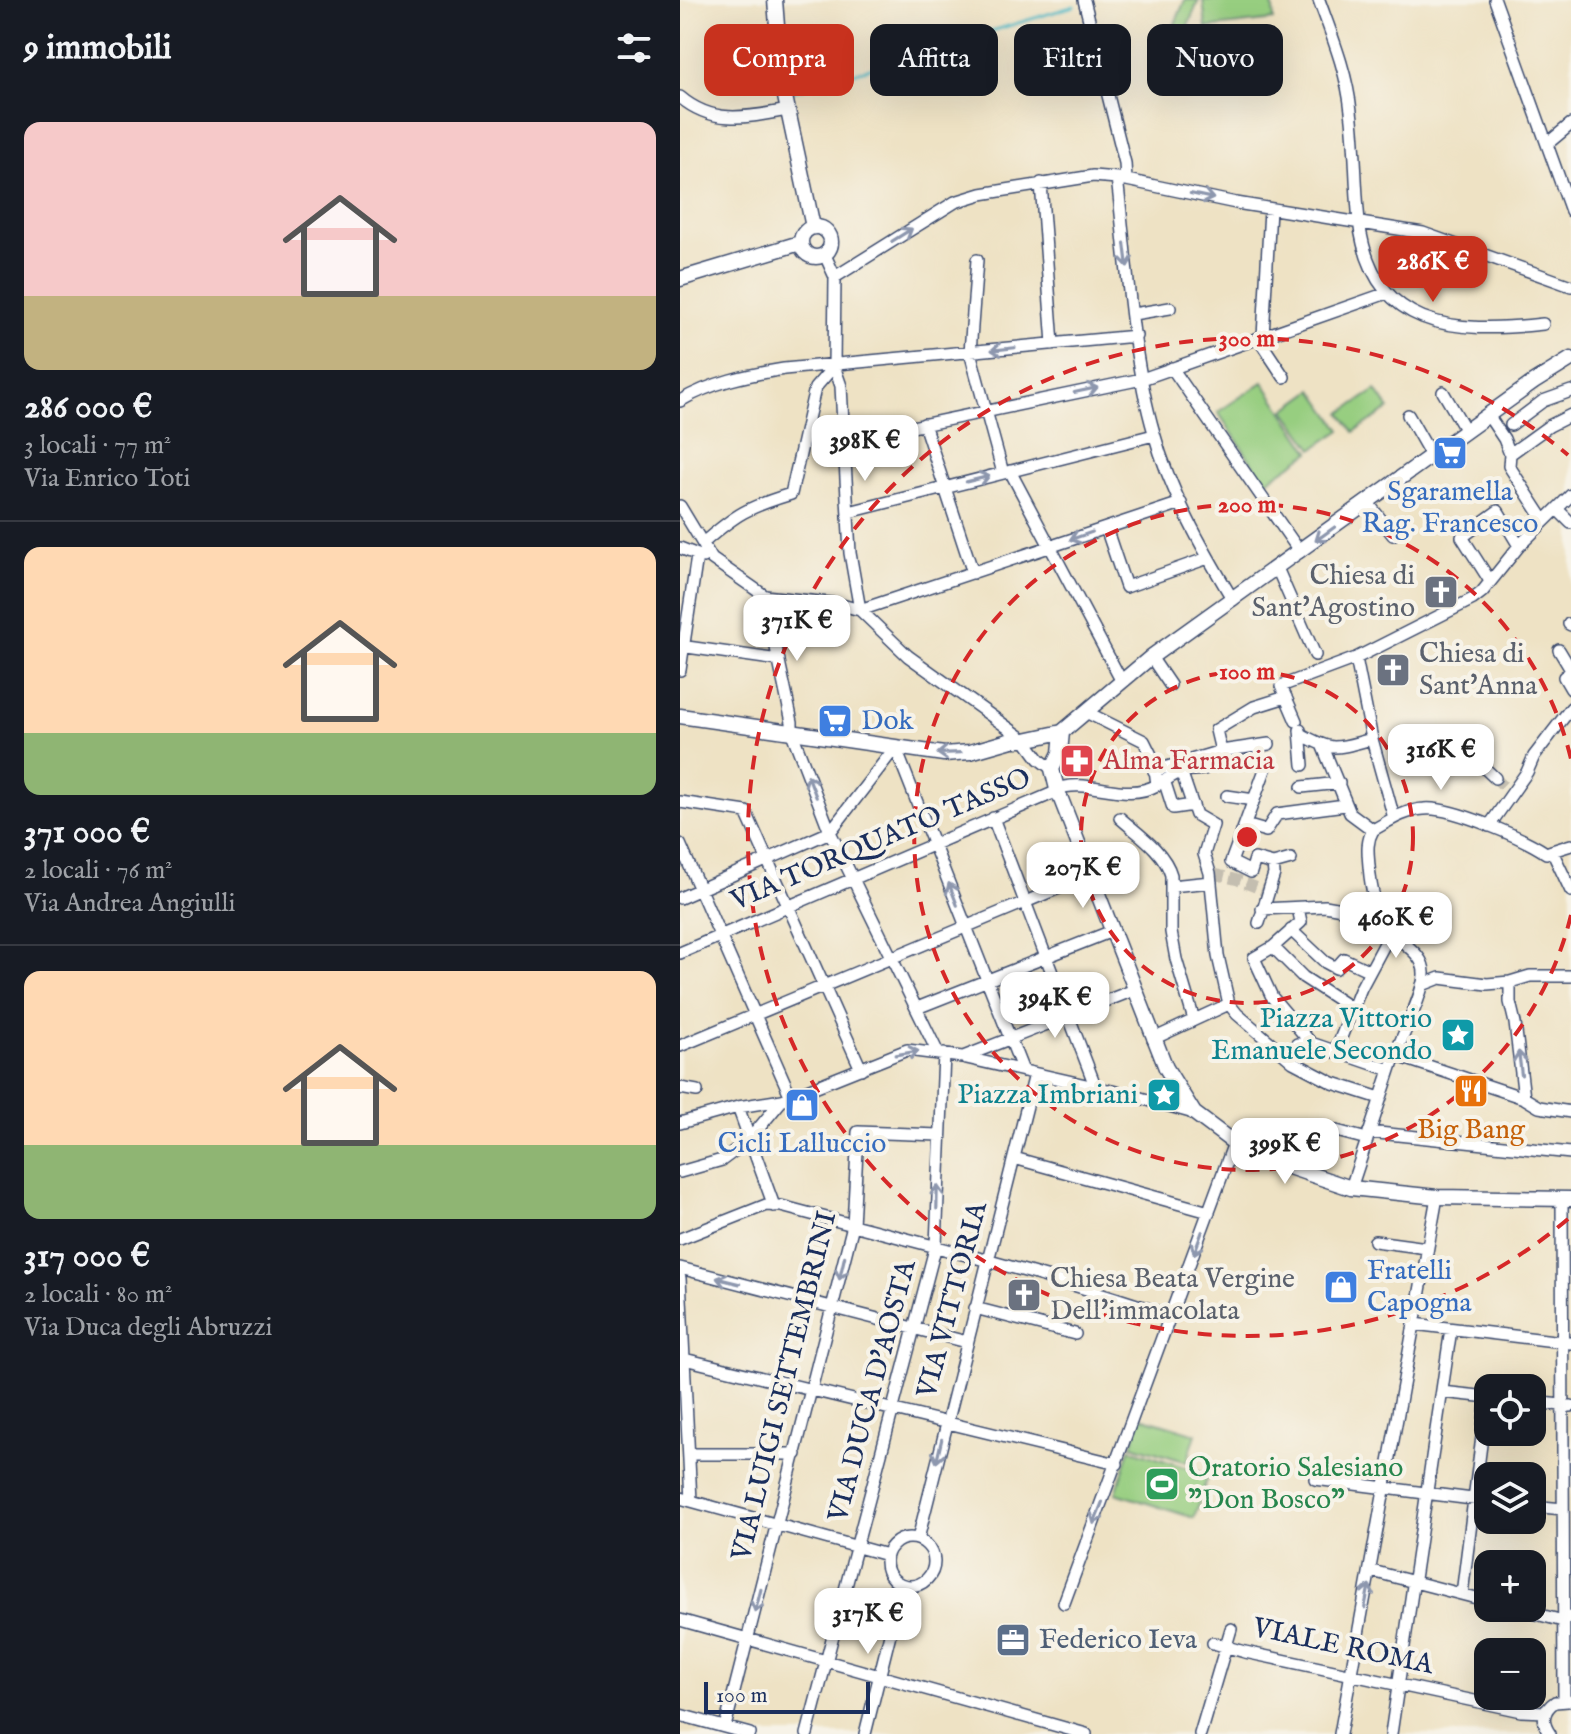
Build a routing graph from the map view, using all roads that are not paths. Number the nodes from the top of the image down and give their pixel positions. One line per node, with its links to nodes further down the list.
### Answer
1 (775, 0): 6 (street)
2 (1084, 0): 9 (street)
3 (1319, 0): 13 (street)
4 (1495, 0): 8 (street)
5 (680, 97): 6 (street)
6 (788, 107): 14 (street)
7 (1571, 124): 8 (street)
8 (1547, 144): 12 (street)
9 (1121, 179): 10 (street); 11 (street, one-way to 11); 23 (street, one-way to 23)
10 (1041, 183): 18 (street, one-way to 10); 27 (street)
11 (1270, 209): 13 (street); 26 (street)
12 (1571, 211)
13 (1359, 223): 20 (street); 21 (street)
14 (813, 227): 15 (street); 16 (street)
15 (800, 243): 16 (street); 19 (street)
16 (825, 255): 18 (street)
17 (977, 260): 28 (street)
18 (835, 277): 30 (street)
19 (680, 279)
20 (1571, 286)
21 (1387, 293): 24 (street); 26 (street)
22 (1170, 308): 23 (street)
23 (1133, 314): 25 (street)
24 (1543, 324)
25 (1136, 336): 27 (street); 33 (street)
26 (1261, 338): 31 (street); 32 (street)
27 (1053, 344): 28 (street, one-way to 28)
28 (970, 352): 30 (street); 39 (street)
29 (1571, 359): 34 (street)
30 (834, 366): 37 (street); 47 (street); 62 (street)
31 (1172, 368): 33 (street); 66 (street)
32 (1284, 377)
33 (1142, 379): 39 (street, one-way to 33); 46 (street)
34 (1534, 382): 38 (street); 41 (street)
35 (1571, 391): 38 (street)
36 (1443, 392): 45 (street)
37 (680, 401)
38 (1543, 401): 44 (street)
39 (986, 411): 43 (street); 50 (street)
40 (1408, 415): 49 (street)
41 (1488, 415): 45 (street); 48 (street)
42 (1571, 415): 48 (street)
43 (924, 424): 47 (street); 51 (street)
44 (1511, 425)
45 (1466, 431): 49 (street)
46 (1154, 435): 50 (street); 53 (street)
47 (845, 441): 57 (street)
48 (1510, 454): 58 (street)
49 (1432, 457): 54 (street)
50 (1007, 472): 51 (street, one-way to 50); 64 (street)
51 (945, 488): 57 (street); 71 (street)
52 (1571, 495): 56 (street)
53 (1181, 503): 60 (street); 68 (street)
54 (1368, 503): 61 (street); 66 (street, one-way to 66)
55 (680, 506): 62 (street)
56 (1557, 509): 58 (street); 59 (street)
57 (849, 512): 76 (street)
58 (1544, 520): 63 (street)
59 (1571, 523)
60 (1106, 528): 64 (street, one-way to 64); 68 (street)
61 (1393, 535)
62 (703, 543): 69 (street)
63 (1519, 546): 72 (street); 72 (street)
64 (1051, 547): 71 (street); 85 (street)
65 (680, 548): 67 (street)
66 (1300, 552): 70 (street)
67 (697, 556): 69 (street); 73 (street)
68 (1208, 558): 75 (street)
69 (712, 559): 74 (street)
70 (1277, 568): 75 (street); 82 (street)
71 (973, 573): 76 (street)
72 (1490, 581): 80 (street)
73 (686, 596): 77 (street)
74 (765, 596): 76 (street); 81 (street)
75 (1233, 600): 79 (street)
76 (860, 610): 96 (street)
77 (682, 646): 81 (street); 83 (street)
78 (1559, 650): 84 (street)
79 (1151, 657): 85 (street); 86 (street)
80 (1356, 658): 82 (street); 95 (street)
81 (779, 660): 94 (street)
82 (1318, 664): 88 (street)
83 (680, 670)
84 (1571, 671): 87 (street)
85 (1121, 680): 90 (street)
86 (1170, 685)
87 (1571, 689)
88 (1284, 692): 92 (street); 100 (street)
89 (1571, 708): 122 (street)
90 (1086, 712): 93 (street); 106 (street)
91 (680, 716): 94 (street)
92 (1299, 728): 98 (street); 103 (street)
93 (1062, 732): 96 (street); 105 (street)
94 (792, 733): 99 (street); 124 (street, one-way to 94)
95 (1372, 739): 98 (street); 120 (street)
96 (1025, 740): 99 (street, one-way to 99); 105 (street)
97 (1269, 744): 100 (street)
98 (1323, 747): 110 (street)
99 (895, 749): 124 (street); 126 (street)
100 (1221, 751): 101 (street)
101 (1200, 757): 106 (street); 107 (street)
102 (1476, 760): 108 (street)
103 (1303, 765)
104 (1266, 767): 114 (street)
105 (1052, 769): 112 (street)
106 (1154, 771): 109 (street)
107 (1181, 771): 109 (street); 116 (street)
108 (1495, 778)
109 (1160, 782): 112 (street); 116 (street)
110 (1339, 783): 111 (street); 117 (street)
111 (1302, 787)
112 (1057, 790): 118 (street, VIA TORQUATO TASSO); 132 (street)
113 (1227, 796): 114 (street)
114 (1254, 800): 121 (street)
115 (680, 802): 130 (street)
116 (1193, 805): 133 (street)
117 (1345, 805): 121 (street); 123 (street)
118 (993, 818): 126 (street, VIA TORQUATO TASSO); 139 (street)
119 (1120, 818): 135 (street)
120 (1394, 818): 122 (street); 123 (street)
121 (1245, 825): 131 (street)
122 (1489, 826): 128 (street)
123 (1373, 830): 143 (street)
124 (830, 832): 130 (street); 134 (street)
125 (680, 844): 136 (street)
126 (933, 844): 134 (street, VIA TORQUATO TASSO); 145 (street, one-way to 126)
127 (1571, 845): 128 (street)
128 (1552, 851): 137 (street)
129 (1291, 859): 131 (street)
130 (767, 860): 136 (street); 140 (street)
131 (1273, 864): 142 (street)
132 (1090, 875): 139 (street); 147 (street)
133 (1212, 876): 135 (street); 161 (street)
134 (851, 879): 140 (street, VIA TORQUATO TASSO); 152 (street)
135 (1171, 886): 166 (street)
136 (700, 890): 138 (street); 149 (street)
137 (1571, 891)
138 (680, 898)
139 (1025, 902): 145 (street); 153 (street)
140 (788, 906): 149 (street, VIA TORQUATO TASSO); 159 (street)
141 (1298, 908): 142 (street); 143 (street); 146 (street)
142 (1262, 909): 144 (street)
143 (1381, 916): 148 (street)
144 (1259, 923)
145 (965, 927): 152 (street); 156 (street)
146 (1291, 930): 150 (street); 154 (street)
147 (1112, 931): 153 (street); 160 (street)
148 (1391, 932): 154 (street); 158 (street)
149 (720, 935): 151 (street, VIA TORQUATO TASSO); 164 (street)
150 (1273, 947): 163 (street); 169 (street)
151 (680, 953)
152 (893, 957): 159 (street); 162 (street)
153 (1046, 957): 156 (street); 165 (street)
154 (1370, 971): 163 (street)
155 (1571, 976): 157 (street)
156 (987, 980): 162 (street); 167 (street)
157 (1510, 982): 158 (street); 185 (street, one-way to 157)
158 (1422, 985): 173 (street)
159 (824, 986): 164 (street); 176 (street)
160 (1134, 990): 165 (street); 168 (street)
161 (1229, 1004): 166 (street); 174 (street)
162 (917, 1008): 172 (street)
163 (1351, 1008): 171 (street)
164 (755, 1015): 170 (street); 183 (street)
165 (1068, 1015): 167 (street); 181 (street)
166 (1194, 1020): 168 (street)
167 (1010, 1038): 175 (street); 178 (street)
168 (1153, 1039): 188 (street)
169 (1311, 1043): 171 (street); 174 (street)
170 (680, 1046)
171 (1333, 1052): 177 (street)
172 (941, 1053): 175 (street); 176 (street, one-way to 172); 191 (street, VIA DUCA D'AOSTA)
173 (1395, 1055): 177 (street); 185 (street)
174 (1286, 1056): 184 (street)
175 (962, 1057): 178 (street)
176 (861, 1069): 183 (street)
177 (1390, 1070): 184 (street)
178 (1023, 1071): 179 (street)
179 (1035, 1074): 181 (street); 196 (street, VIA VITTORIA)
180 (680, 1088): 182 (street)
181 (1096, 1088): 188 (street)
182 (697, 1091)
183 (787, 1098): 186 (street); 193 (street)
184 (1380, 1098): 192 (street)
185 (1524, 1098): 187 (street)
186 (738, 1107): 189 (street); 193 (street)
187 (1571, 1112)
188 (1194, 1113): 194 (street)
189 (680, 1123)
190 (1325, 1128): 192 (street)
191 (939, 1135): 203 (street, VIA LUIGI SETTEMBRINI); 207 (street, VIA DUCA D'AOSTA, one-way to 191)
192 (1368, 1136): 195 (street); 198 (street)
193 (749, 1140): 197 (street); 201 (street)
194 (1234, 1143): 198 (street); 202 (street)
195 (1571, 1153)
196 (1014, 1158): 202 (street); 209 (street, VIA VITTORIA)
197 (680, 1172)
198 (1351, 1188): 199 (street)
199 (1437, 1197): 200 (street); 208 (street)
200 (1566, 1199): 206 (street)
201 (774, 1206): 203 (street); 204 (street)
202 (1209, 1212): 214 (street, one-way to 214)
203 (853, 1225): 207 (street); 212 (street, VIA LUIGI SETTEMBRINI, one-way to 212)
204 (680, 1239)
205 (1375, 1241): 208 (street)
206 (1566, 1242): 220 (street)
207 (936, 1245): 209 (street); 216 (street, VIA DUCA D'AOSTA)
208 (1427, 1248): 215 (street)
209 (989, 1259): 213 (street, VIA VITTORIA); 214 (street)
210 (680, 1268): 212 (street, one-way to 210)
211 (680, 1278): 221 (street)
212 (833, 1307): 216 (street); 222 (street, VIA LUIGI SETTEMBRINI)
213 (975, 1308): 218 (street); 219 (street, VIA VITTORIA)
214 (1170, 1316): 231 (street)
215 (1414, 1324): 217 (street); 233 (street)
216 (914, 1328): 219 (street); 227 (street, VIA DUCA D'AOSTA)
217 (1451, 1329): 220 (street); 223 (street)
218 (1075, 1334)
219 (967, 1342): 228 (street, VIA VITTORIA)
220 (1566, 1343): 226 (street)
221 (682, 1358): 222 (street); 229 (street)
222 (811, 1389): 227 (street); 230 (street, VIA LUIGI SETTEMBRINI)
223 (1442, 1392): 224 (street); 234 (street)
224 (1474, 1396)
225 (1546, 1404): 226 (street)
226 (1567, 1406): 237 (street)
227 (893, 1410): 228 (street); 240 (street, VIA DUCA D'AOSTA)
228 (946, 1422): 231 (street); 239 (street, VIA VITTORIA, one-way to 239)
229 (689, 1454): 230 (street); 235 (street)
230 (796, 1454): 238 (street, VIA LUIGI SETTEMBRINI)
231 (1117, 1464): 247 (street, one-way to 247)
232 (1315, 1479): 233 (street)
233 (1385, 1489): 234 (street); 242 (street)
234 (1427, 1494): 236 (street); 243 (street)
235 (686, 1499): 238 (street)
236 (1474, 1500): 245 (street)
237 (1565, 1511): 249 (street)
238 (777, 1524): 240 (street); 252 (street, VIA LUIGI SETTEMBRINI, one-way to 252)
239 (918, 1539): 241 (street); 244 (street)
240 (857, 1546): 241 (street); 255 (street, VIA DUCA D'AOSTA)
241 (887, 1555): 244 (street)
242 (1372, 1571): 243 (street); 256 (street, one-way to 242)
243 (1414, 1582): 245 (street); 258 (street)
244 (902, 1586): 257 (street)
245 (1462, 1594): 246 (street)
246 (1474, 1597)
247 (1064, 1603)
248 (1546, 1614): 249 (street)
249 (1567, 1618): 259 (street)
250 (680, 1620): 252 (street)
251 (1231, 1629): 254 (street)
252 (749, 1639): 255 (street); 262 (street, VIA LUIGI SETTEMBRINI)
253 (1213, 1643): 254 (street, VIALE ROMA)
254 (1225, 1647): 256 (street, VIALE ROMA); 267 (street)
255 (827, 1660): 257 (street); 264 (street, VIA DUCA D'AOSTA)
256 (1352, 1673): 258 (street, VIALE ROMA); 268 (street)
257 (881, 1676): 265 (street); 266 (street)
258 (1398, 1683): 260 (street, VIALE ROMA); 269 (street)
259 (1568, 1701): 260 (street)
260 (1546, 1712): 270 (street)
261 (680, 1715): 262 (street)
262 (725, 1727): 263 (street)
263 (750, 1734)
264 (807, 1734)
265 (865, 1734)
266 (1086, 1734)
267 (1200, 1734)
268 (1340, 1734)
269 (1391, 1734)
270 (1550, 1734)

